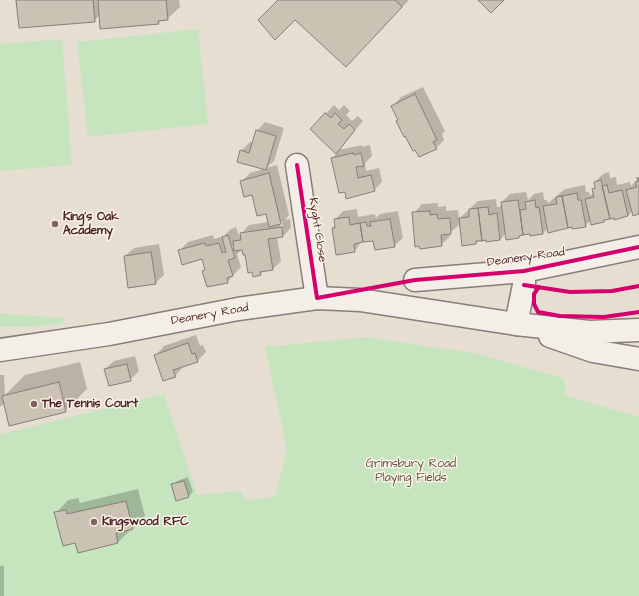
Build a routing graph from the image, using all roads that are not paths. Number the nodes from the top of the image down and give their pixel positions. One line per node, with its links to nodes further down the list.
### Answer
1 (297, 165): 5 (main road, Kyght Close)
2 (639, 247): 3 (main road, Deanery Road)
3 (524, 271): 4 (main road, Deanery Road); 6 (main road)
4 (415, 280)
5 (318, 298): 6 (main road, Deanery Road); 8 (main road, Deanery Road)
6 (516, 324): 7 (main road, Deanery Road); 9 (main road, Deanery Road)
7 (639, 330)
8 (0, 350)
9 (639, 359)

